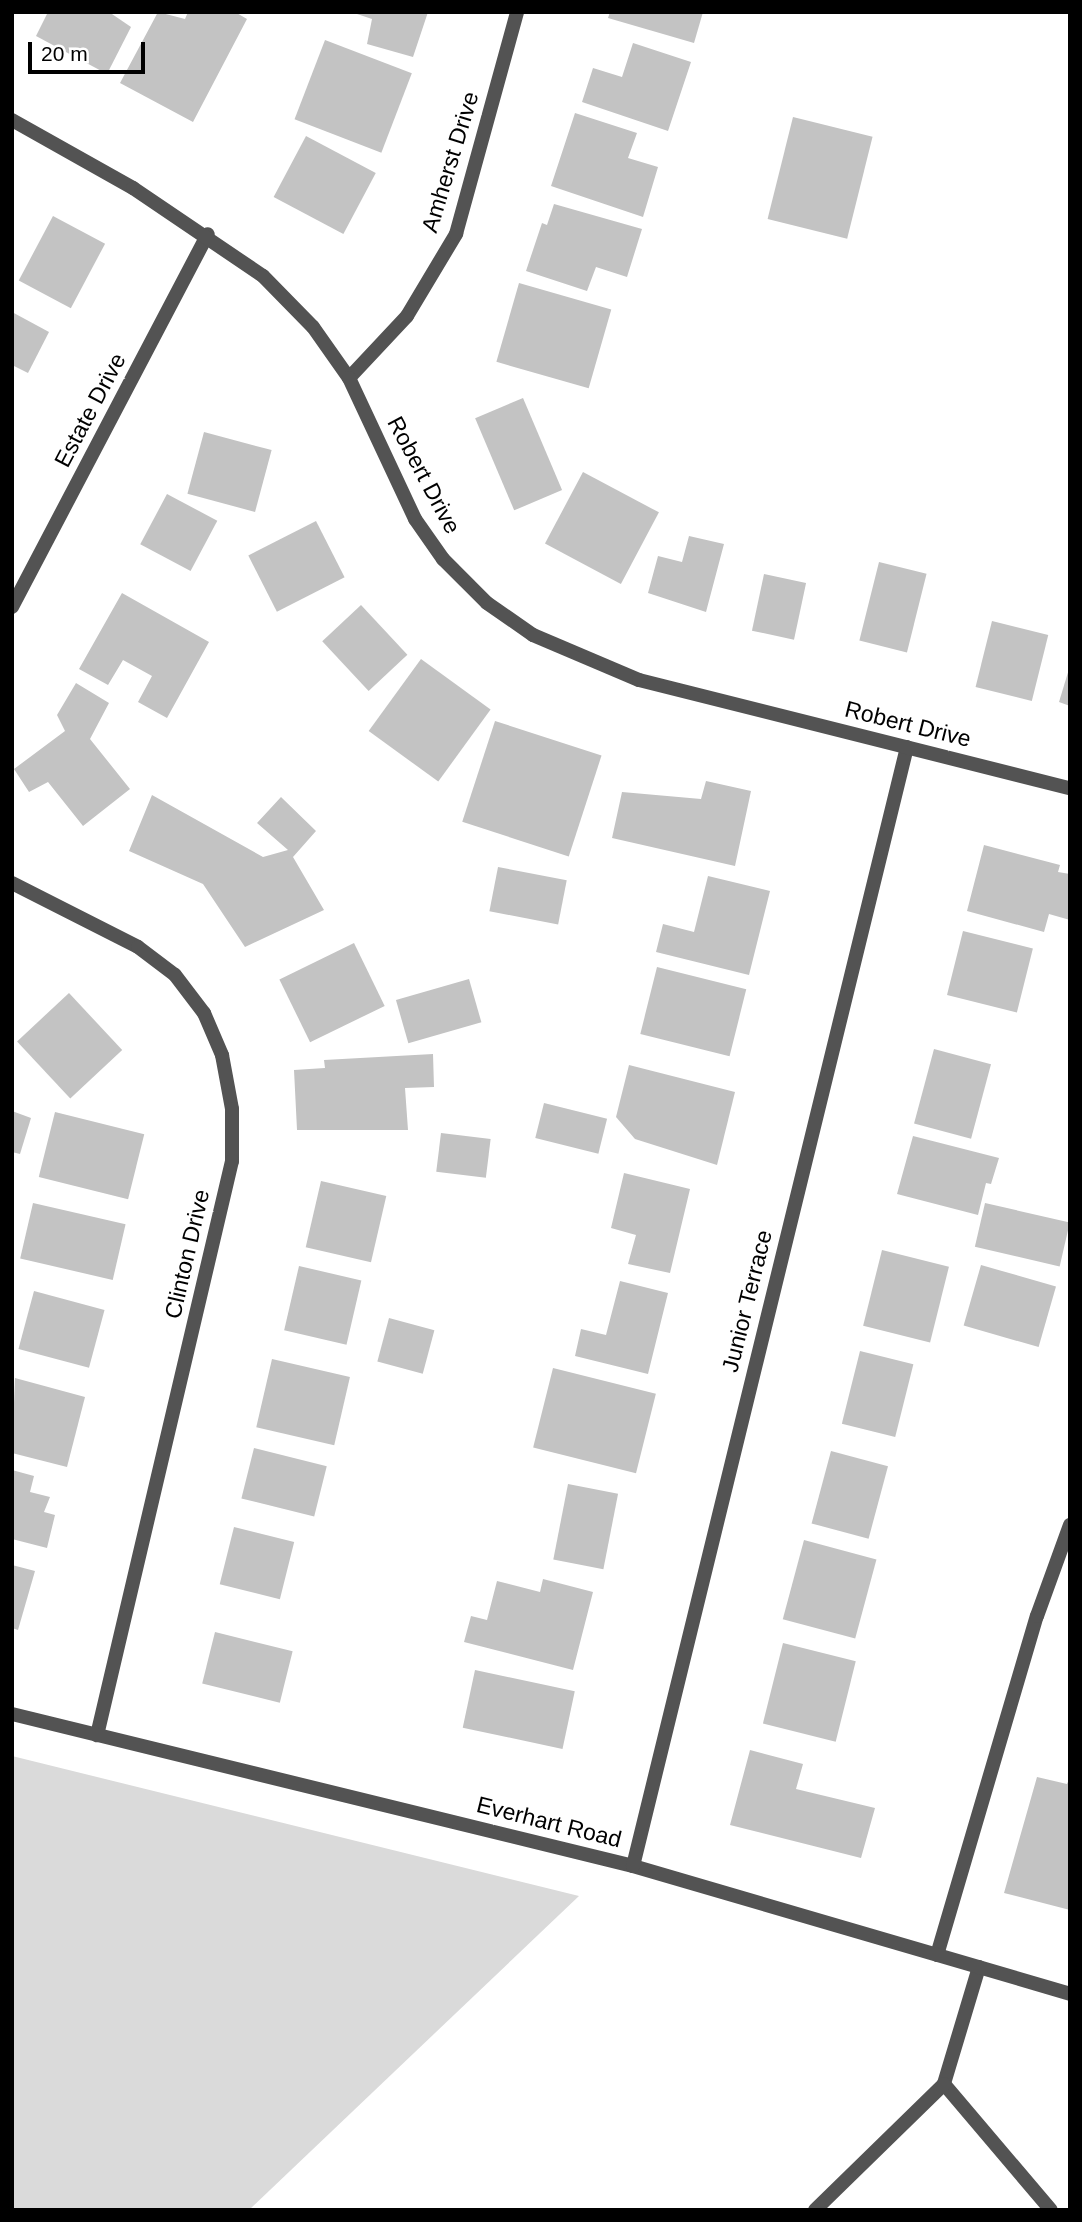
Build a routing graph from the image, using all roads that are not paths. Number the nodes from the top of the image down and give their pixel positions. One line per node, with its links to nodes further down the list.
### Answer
1 (517, 12): 4 (street, Amherst Drive)
2 (12, 120): 3 (street, Robert Drive)
3 (208, 234): 4 (street, Robert Drive); 5 (street, Estate Drive)
4 (349, 378): 6 (street, Robert Drive)
5 (12, 607)
6 (906, 747): 7 (street, Robert Drive); 12 (street, Junior Terrace)
7 (1070, 788)
8 (12, 883): 11 (street, Clinton Drive)
9 (1070, 1525): 13 (street)
10 (12, 1714): 11 (street, Everhart Road)
11 (97, 1735): 12 (street, Everhart Road)
12 (633, 1866): 13 (street, Everhart Road)
13 (937, 1955): 14 (street, Everhart Road)
14 (979, 1967): 15 (street, Everhart Road); 16 (street)
15 (1070, 1994)
16 (944, 2084): 17 (street); 18 (street)
17 (815, 2210)
18 (1051, 2210)

